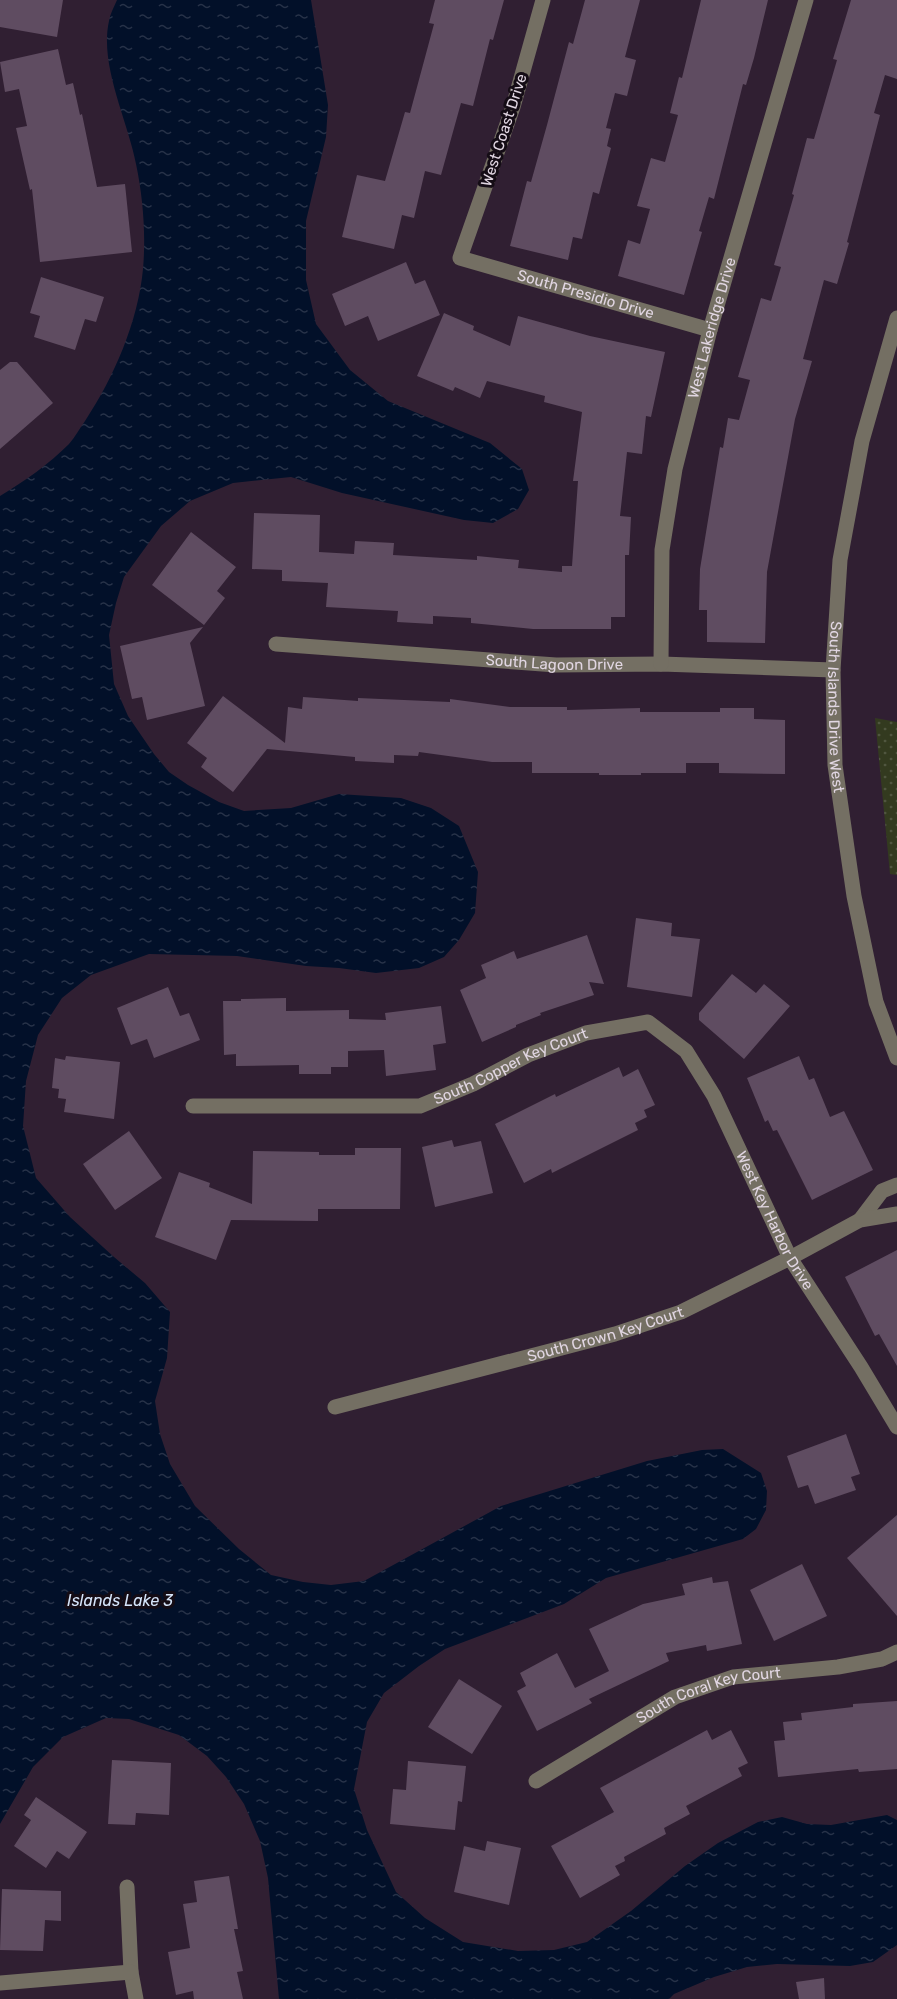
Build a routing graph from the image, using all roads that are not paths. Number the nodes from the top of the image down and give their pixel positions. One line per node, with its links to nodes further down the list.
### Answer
1 (543, 0): 3 (street, West Coast Drive)
2 (806, 0): 5 (street, West Lakeridge Drive)
3 (460, 258): 5 (street, South Presidio Drive)
4 (897, 318): 8 (street, South Islands Drive West)
5 (710, 330): 7 (street, West Lakeridge Drive)
6 (276, 644): 7 (street, South Lagoon Drive)
7 (661, 664): 8 (street, South Lagoon Drive)
8 (833, 670): 10 (street, South Islands Drive West)
9 (648, 1022): 11 (street, South Copper Key Court); 15 (street, West Key Harbor Drive)
10 (897, 1058)
11 (193, 1106)
12 (897, 1185): 14 (street, South Crown Key Court)
13 (897, 1214): 14 (street, South Crown Key Court)
14 (860, 1220): 15 (street, South Crown Key Court)
15 (790, 1258): 16 (street, South Crown Key Court); 17 (street, West Key Harbor Drive)
16 (335, 1407)
17 (897, 1427)
18 (897, 1652): 19 (street, South Coral Key Court)
19 (536, 1781)
20 (127, 1887): 21 (street)
21 (130, 1972): 22 (street); 23 (street)
22 (0, 1983)
23 (136, 1999)

